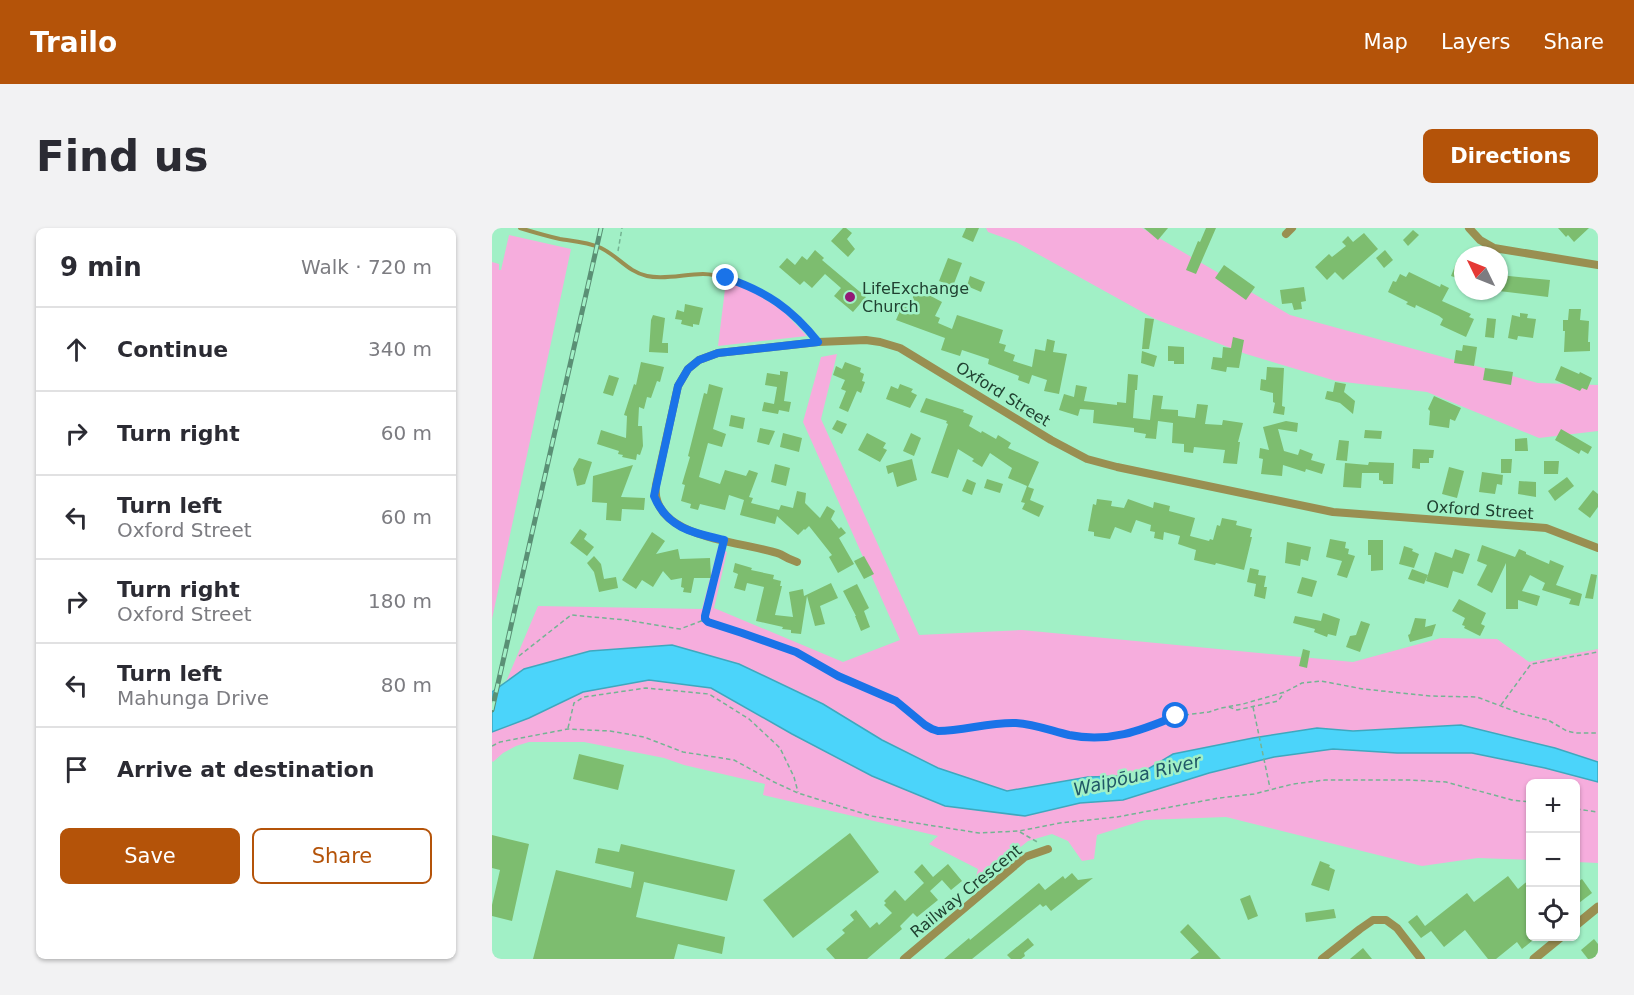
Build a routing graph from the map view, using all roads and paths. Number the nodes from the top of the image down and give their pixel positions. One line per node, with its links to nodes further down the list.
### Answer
1 (520, 228): 4 (lane)
2 (622, 228): 4 (path)
3 (1469, 228): 5 (street)
4 (618, 260): 6 (lane)
5 (1598, 265)
6 (818, 342): 7 (street, Oxford Street); 8 (street, Oxford Street)
7 (724, 540): 9 (street, Oxford Street); 10 (path)
8 (1598, 548)
9 (796, 562)
10 (705, 619): 12 (path); 15 (path)
11 (1598, 652): 14 (path)
12 (519, 656)
13 (1285, 692): 14 (path); 15 (path); 16 (path)
14 (1501, 705): 18 (path)
15 (1228, 706): 16 (path)
16 (1253, 707): 20 (path)
17 (568, 729): 19 (path); 21 (path); 21 (path)
18 (1598, 733)
19 (492, 746)
20 (1270, 789): 22 (path); 25 (path)
21 (798, 793): 25 (path)
22 (1526, 802)
23 (1580, 809): 24 (path)
24 (1598, 812)
25 (1019, 831): 26 (path)
26 (1048, 849): 31 (street, Railway Crescent)
27 (1598, 907): 28 (street)
28 (1580, 921)
29 (1556, 941): 30 (street)
30 (1537, 958)
31 (904, 959)
32 (1322, 959): 33 (street)
33 (1421, 959)

